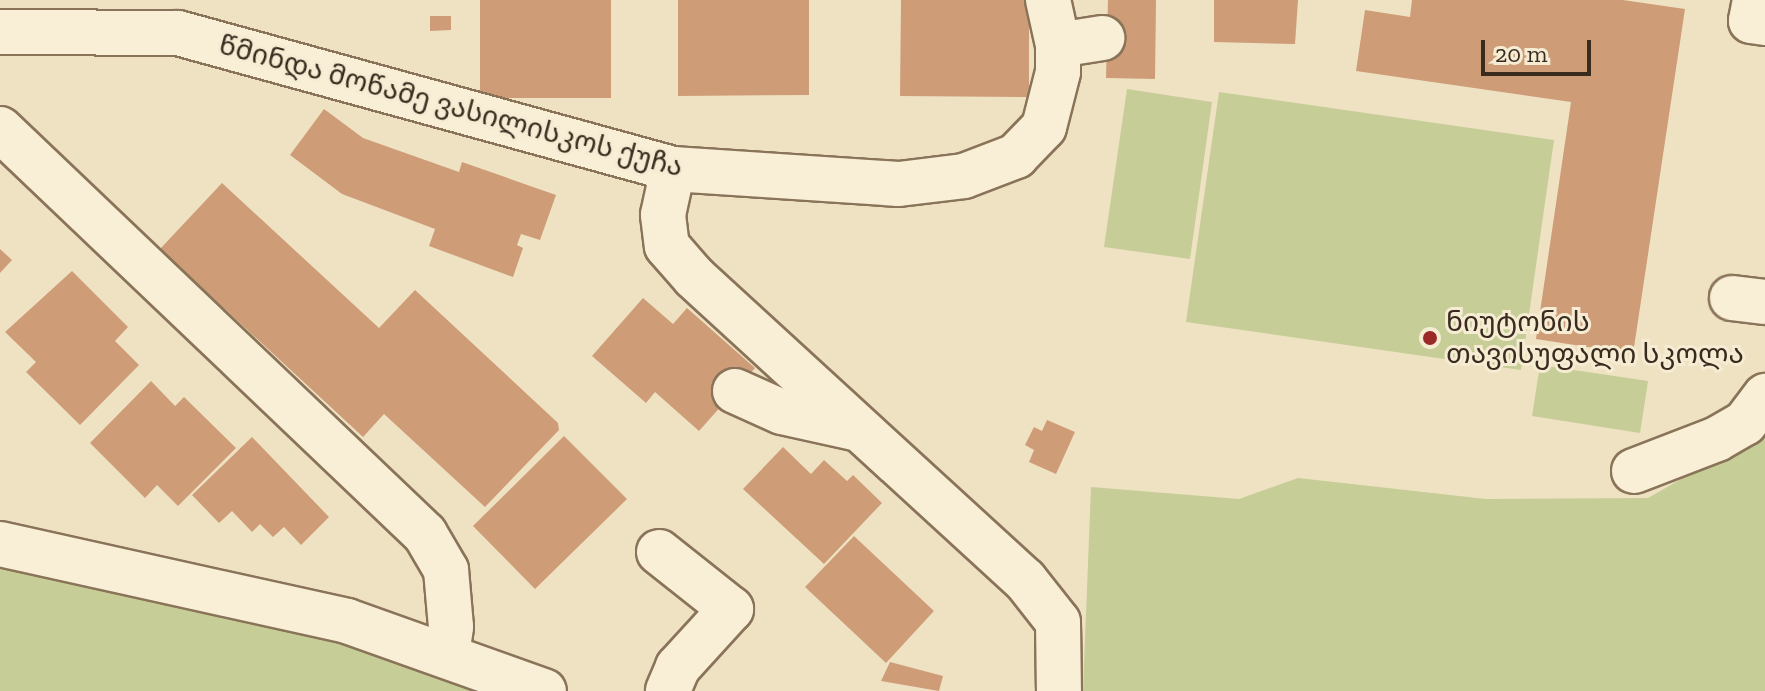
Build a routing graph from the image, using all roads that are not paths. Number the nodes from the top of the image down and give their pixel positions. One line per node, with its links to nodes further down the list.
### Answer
1 (1048, 0): 6 (street, წმინდა მოწამე ვასილისკოს ქუჩა)
2 (1755, 0): 3 (street)
3 (1765, 23)
4 (0, 32): 8 (street, წმინდა მოწამე ვასილისკოს ქუჩა)
5 (1102, 38): 6 (street)
6 (1058, 45): 8 (street, წმინდა მოწამე ვასილისკოს ქუჩა)
7 (0, 129): 15 (street)
8 (673, 169): 11 (street)
9 (735, 391): 11 (street)
10 (1765, 396): 12 (street)
11 (856, 428): 18 (street)
12 (1634, 471)
13 (0, 544): 15 (street)
14 (659, 552): 17 (street)
15 (447, 656): 16 (street)
16 (544, 691)
17 (668, 691)
18 (1059, 691)

